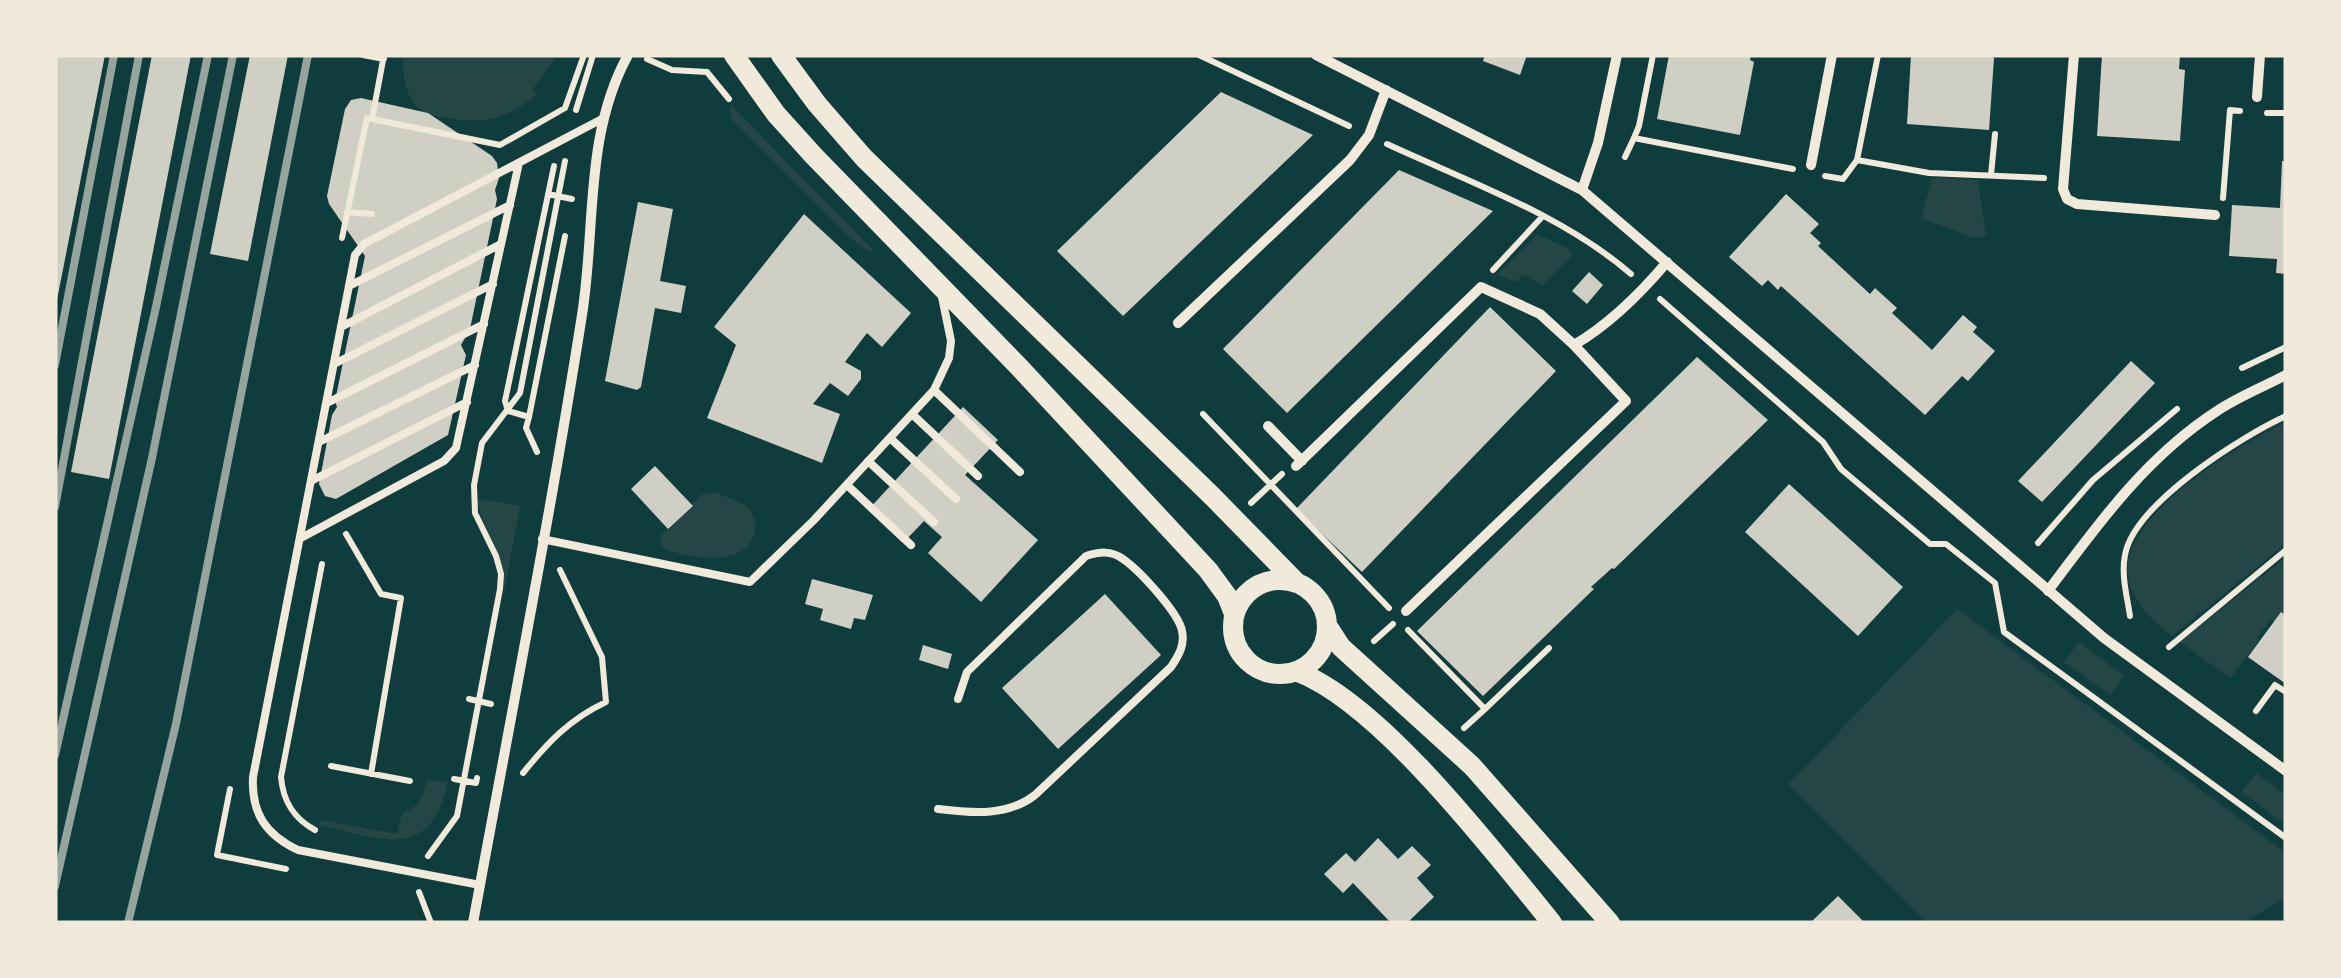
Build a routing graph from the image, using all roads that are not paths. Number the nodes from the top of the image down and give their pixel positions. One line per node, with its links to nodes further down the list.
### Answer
1 (628, 55): 11 (street)
2 (734, 55): 21 (main road)
3 (780, 55): 46 (main road)
4 (1316, 55): 9 (street)
5 (1618, 55): 14 (street)
6 (1832, 55): 13 (street)
7 (2074, 55): 16 (street)
8 (2260, 55): 10 (street)
9 (1386, 90): 14 (street); 22 (street)
10 (2257, 97)
11 (602, 120): 12 (lane); 44 (street)
12 (519, 163): 15 (lane); 20 (lane)
13 (1808, 168)
14 (1582, 190): 18 (street)
15 (510, 205): 17 (lane); 20 (lane)
16 (2215, 214)
17 (501, 244): 19 (lane); 24 (lane)
18 (1667, 262): 25 (street); 47 (street)
19 (493, 284): 23 (lane); 26 (lane)
20 (349, 286): 24 (lane)
21 (940, 287): 29 (lane); 49 (main road)
22 (1178, 322)
23 (484, 324): 27 (lane); 31 (lane)
24 (341, 326): 26 (lane)
25 (1574, 345): 33 (street); 48 (street)
26 (334, 364): 31 (lane)
27 (475, 365): 30 (lane); 35 (lane)
28 (2286, 375): 47 (street)
29 (934, 390): 32 (lane); 37 (lane)
30 (467, 402): 39 (lane); 43 (lane)
31 (327, 403): 35 (lane)
32 (912, 414): 34 (lane); 38 (lane)
33 (1268, 426)
34 (890, 438): 36 (lane); 41 (lane)
35 (319, 442): 39 (lane)
36 (868, 461): 40 (lane); 42 (lane)
37 (1020, 472)
38 (978, 476)
39 (312, 481): 43 (lane)
40 (847, 485): 44 (lane); 45 (lane)
41 (956, 499)
42 (934, 522)
43 (300, 538): 55 (lane)
44 (542, 539): 55 (street)
45 (911, 545)
46 (1296, 582): 49 (main road); 50 (main road)
47 (2048, 591): 53 (street)
48 (1406, 612)
49 (1234, 614): 51 (main road)
50 (1328, 627): 51 (main road); 58 (main road)
51 (1298, 672): 57 (main road)
52 (958, 698): 54 (lane)
53 (2286, 771)
54 (938, 809)
55 (480, 886): 56 (street)
56 (473, 923)
57 (1552, 923)
58 (1610, 923)

